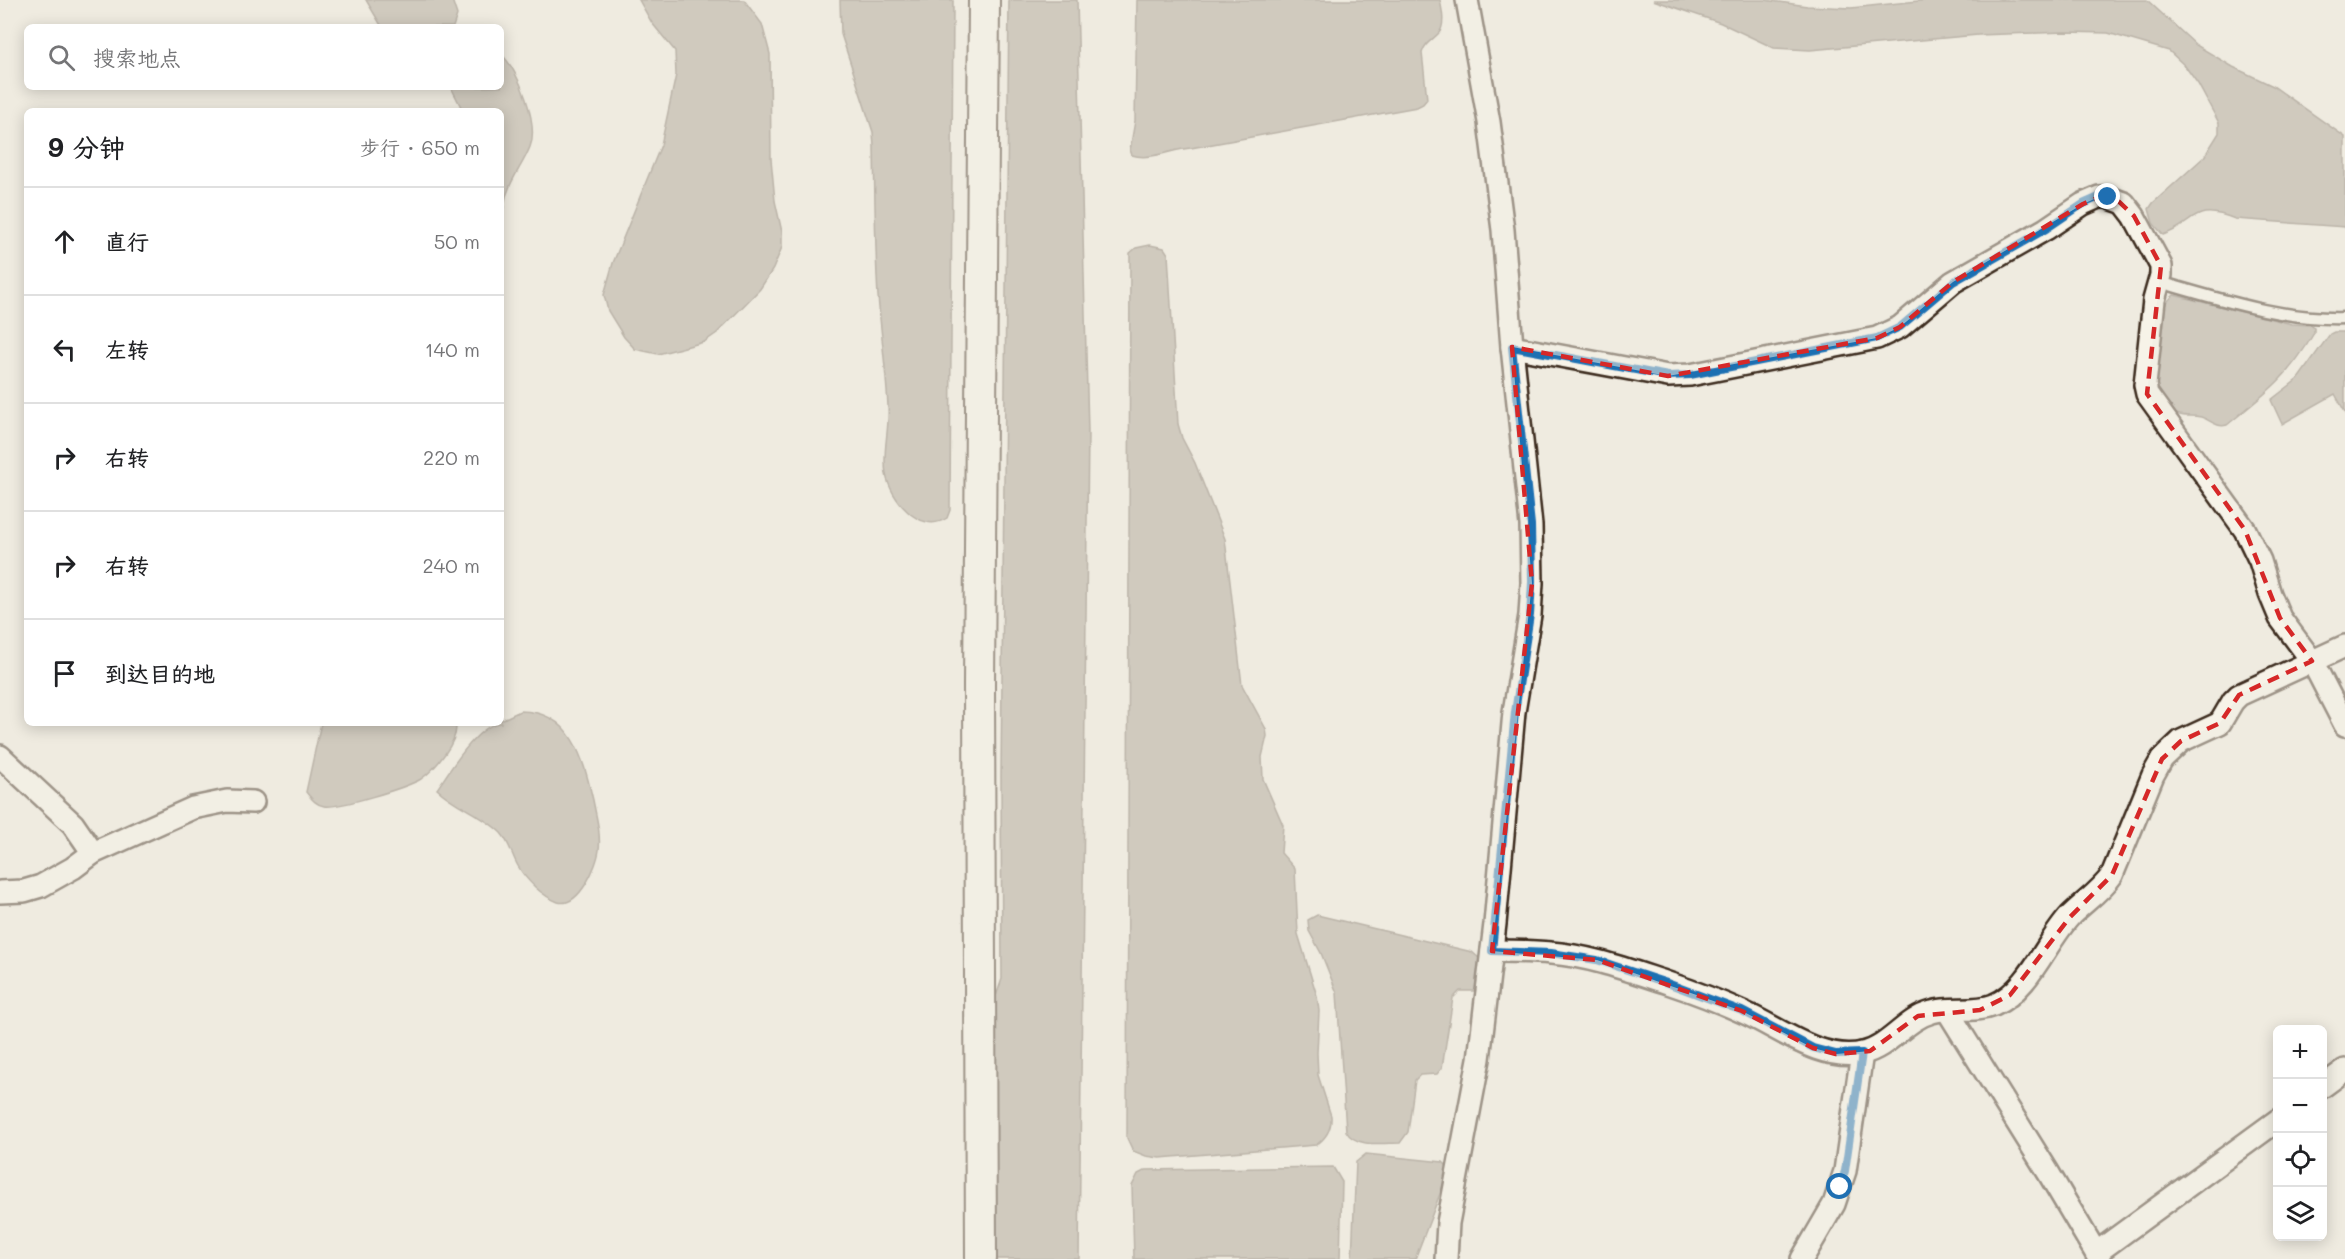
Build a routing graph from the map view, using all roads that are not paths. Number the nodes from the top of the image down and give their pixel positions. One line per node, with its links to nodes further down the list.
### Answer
1 (984, 0): 20 (street)
2 (1467, 0): 5 (street)
3 (2159, 282): 4 (lane); 5 (street); 7 (street)
4 (2345, 318)
5 (1512, 347): 13 (street)
6 (2345, 646): 7 (street)
7 (2312, 661): 8 (street); 14 (street)
8 (2345, 725)
9 (0, 756): 11 (street)
10 (253, 802): 11 (street)
11 (93, 853): 12 (street)
12 (0, 892)
13 (1492, 951): 15 (street); 21 (street)
14 (1947, 1010): 15 (street); 19 (street)
15 (1862, 1053): 22 (street)
16 (2345, 1070): 17 (street)
17 (2327, 1083)
18 (2273, 1123): 19 (street)
19 (2098, 1256)
20 (981, 1259)
21 (1446, 1259)
22 (1802, 1259)

